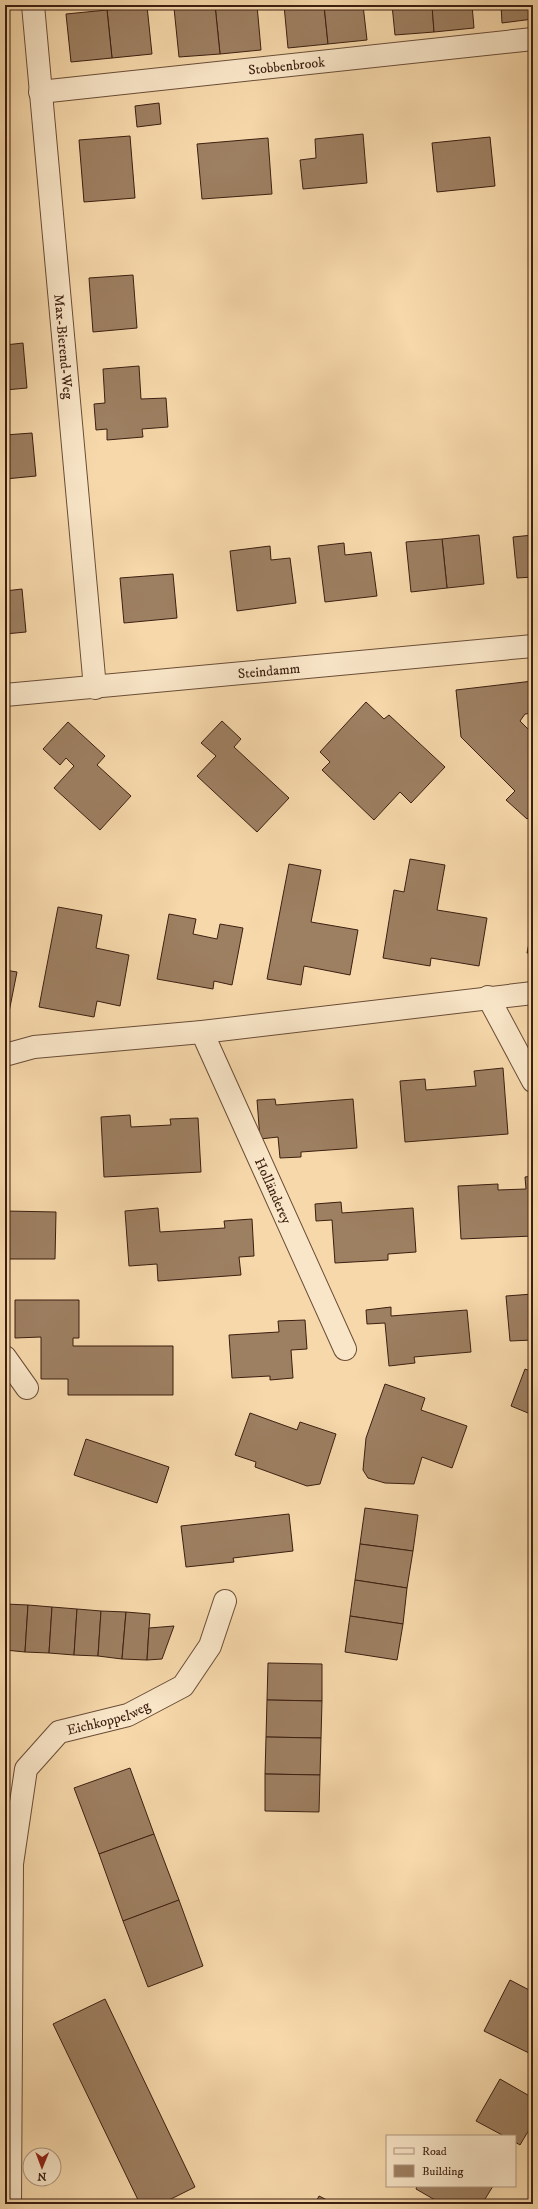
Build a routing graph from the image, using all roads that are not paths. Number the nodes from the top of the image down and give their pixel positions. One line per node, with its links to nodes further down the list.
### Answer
1 (33, 5): 3 (street, Max-Bierend-Weg)
2 (533, 39): 3 (street, Stobbenbrook)
3 (40, 92): 5 (street, Max-Bierend-Weg)
4 (533, 646): 5 (street, Steindamm)
5 (95, 688): 6 (street, Steindamm)
6 (5, 695)
7 (533, 993): 8 (street)
8 (488, 997): 9 (street); 11 (street)
9 (202, 1032): 10 (street); 12 (street, Holländerey)
10 (5, 1055)
11 (533, 1081)
12 (345, 1349)
13 (5, 1357): 14 (street)
14 (27, 1388)
15 (225, 1601): 16 (street, Eichkoppelweg)
16 (10, 2204)

